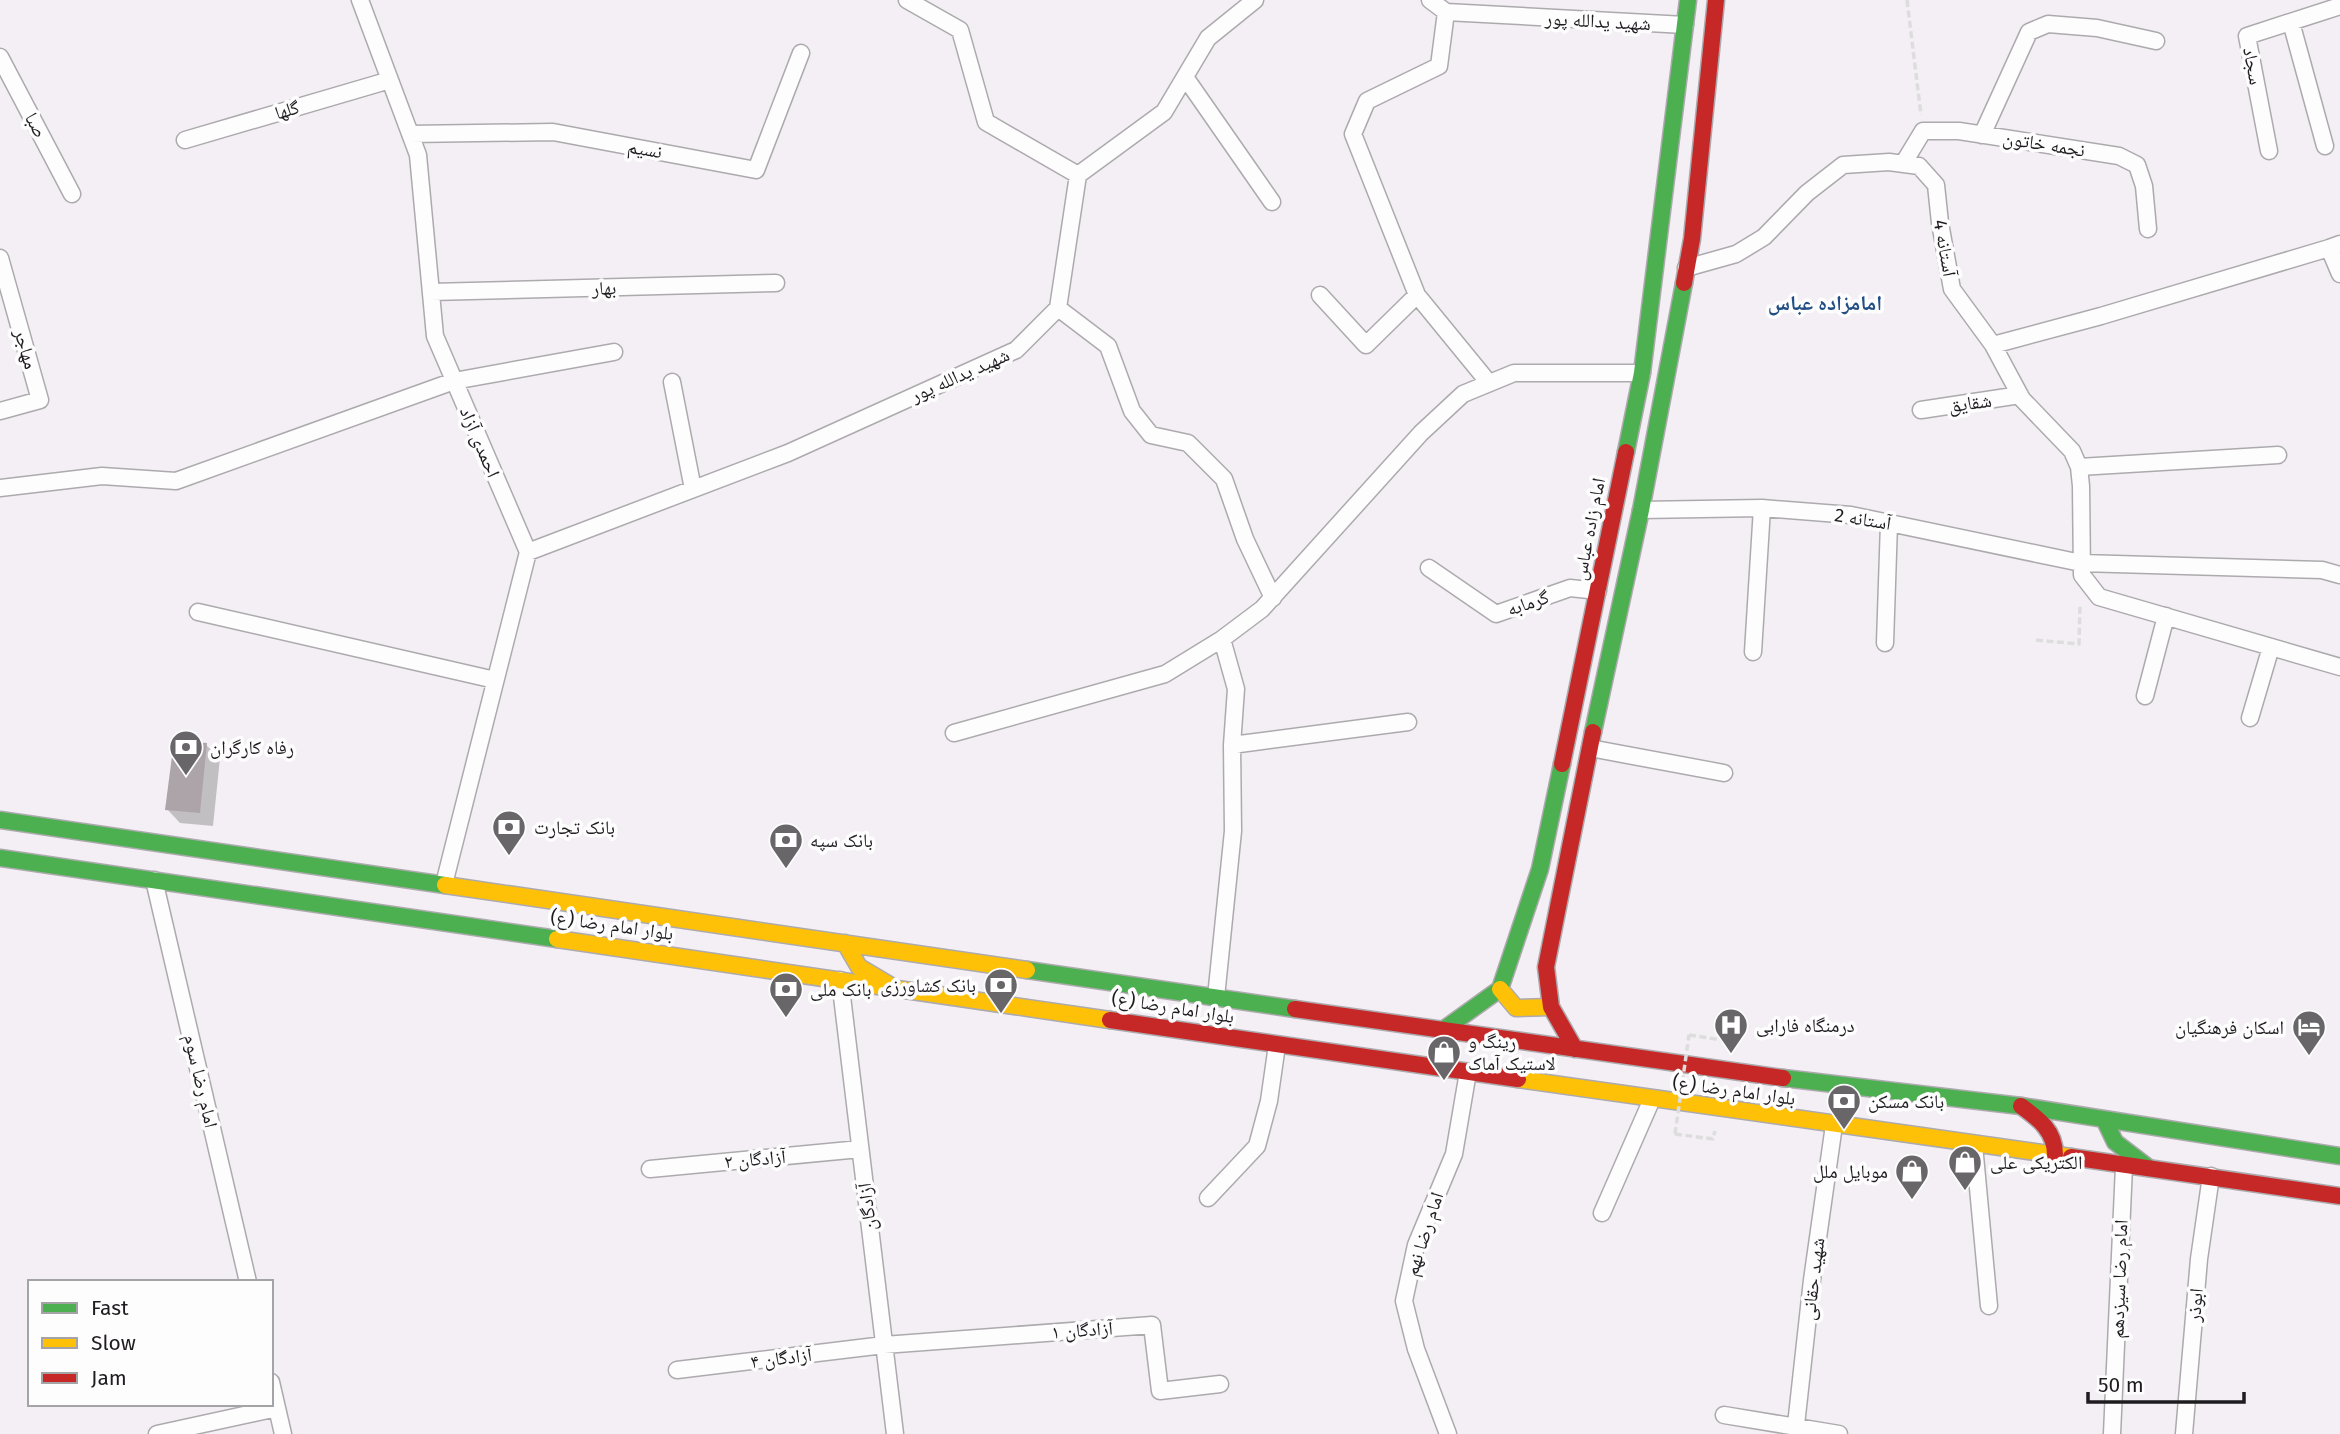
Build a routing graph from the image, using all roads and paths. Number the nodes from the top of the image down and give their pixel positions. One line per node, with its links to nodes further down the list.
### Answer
1 (360, 0): 16 (street, احمدی آزاد)
2 (907, 0): 24 (street)
3 (1255, 0): 15 (street)
4 (1430, 0): 9 (street)
5 (1688, 0): 11 (main road, امام زاده عباس)
6 (1716, 0): 30 (main road)
7 (1907, 0): 17 (path)
8 (2340, 6): 10 (street, سجاد)
9 (1446, 12): 11 (street, شهید یدالله پور); 35 (street)
10 (2291, 22): 21 (street); 22 (street, سجاد)
11 (1685, 25): 39 (main road, امام زاده عباس)
12 (2156, 41): 19 (street)
13 (801, 53): 18 (street, نسیم)
14 (0, 57): 25 (street, صبا)
15 (1185, 77): 24 (street); 26 (street)
16 (390, 80): 18 (street, احمدی آزاد); 20 (street, گلها)
17 (1923, 131): 19 (street, نجمه خاتون); 23 (street)
18 (410, 134): 33 (street, احمدی آزاد)
19 (1982, 135): 27 (street, نجمه خاتون)
20 (185, 140)
21 (2325, 146)
22 (2269, 151)
23 (1903, 164): 30 (street); 37 (street, آستانه 4)
24 (1078, 175): 36 (street)
25 (72, 194)
26 (1272, 202)
27 (2148, 229)
28 (2334, 246): 31 (street); 37 (street)
29 (0, 258): 45 (street, مهاجر)
30 (1686, 268): 51 (main road)
31 (2340, 274)
32 (776, 283): 33 (street, بهار)
33 (431, 292): 40 (street, احمدی آزاد)
34 (1320, 295): 35 (street)
35 (1417, 295): 42 (street)
36 (1058, 308): 49 (street, شهید یدالله پور); 58 (street)
37 (1993, 345): 43 (street, آستانه 4)
38 (614, 352): 40 (street)
39 (1642, 373): 42 (street); 57 (main road, امام زاده عباس)
40 (454, 381): 48 (street); 53 (street, احمدی آزاد)
41 (671, 382): 49 (street)
42 (1489, 383): 58 (street)
43 (2020, 395): 44 (street, شقایق); 47 (street, آستانه 4)
44 (1921, 410)
45 (0, 411)
46 (2278, 454): 47 (street)
47 (2079, 467): 55 (street, آستانه 4)
48 (0, 488)
49 (693, 489): 53 (street, شهید یدالله پور)
50 (1762, 508): 51 (street, آستانه 2); 52 (street, آستانه 2); 65 (street)
51 (1641, 510): 73 (main road)
52 (1889, 523): 55 (street, آستانه 2); 63 (street)
53 (528, 552): 67 (street)
54 (1429, 568): 57 (street, گرمابه)
55 (2081, 569): 56 (street, آستانه 2); 60 (street); 62 (path)
56 (2340, 575)
57 (1598, 591): 84 (main road, امام زاده عباس)
58 (1273, 597): 61 (street)
59 (198, 612): 67 (street)
60 (2166, 616): 64 (street); 68 (street)
61 (1222, 639): 71 (street); 72 (street)
62 (2036, 640)
63 (1885, 643)
64 (2272, 647): 66 (street); 69 (street)
65 (1753, 652)
66 (2340, 667)
67 (495, 680): 78 (street)
68 (2144, 696)
69 (2250, 718)
70 (1408, 722): 72 (street)
71 (954, 733)
72 (1232, 745): 85 (street)
73 (1590, 748): 74 (street); 86 (main road)
74 (1724, 773)
75 (0, 820): 78 (main road, بلوار امام رضا (ع))
76 (0, 858): 77 (main road, بلوار امام رضا (ع))
77 (155, 880): 81 (main road, بلوار امام رضا (ع)); 108 (street, امام رضا سوم)
78 (444, 884): 79 (main road, بلوار امام رضا (ع))
79 (787, 936): 80 (main road, بلوار امام رضا (ع)); 81 (main road)
80 (845, 943): 83 (main road); 85 (main road, بلوار امام رضا (ع))
81 (780, 971): 82 (main road, بلوار امام رضا (ع))
82 (840, 980): 83 (main road, بلوار امام رضا (ع)); 98 (street, آزادگان)
83 (892, 987): 89 (main road, بلوار امام رضا (ع))
84 (1500, 989): 86 (main road); 87 (main road)
85 (1216, 997): 87 (main road, بلوار امام رضا (ع))
86 (1551, 1007): 90 (main road)
87 (1443, 1030): 90 (main road, بلوار امام رضا (ع))
88 (1689, 1035): 96 (path, bridge)
89 (1277, 1045): 91 (main road, بلوار امام رضا (ع)); 106 (street)
90 (1575, 1049): 93 (main road, بلوار امام رضا (ع))
91 (1468, 1072): 92 (main road, بلوار امام رضا (ع)); 120 (street, امام رضا نهم)
92 (1652, 1099): 95 (main road, بلوار امام رضا (ع)); 107 (street)
93 (2021, 1106): 94 (main road, بلوار امام رضا (ع)); 99 (main road)
94 (2104, 1119): 100 (main road, بلوار امام رضا (ع)); 102 (main road)
95 (1834, 1125): 97 (main road, بلوار امام رضا (ع)); 116 (street, شهید حقانی)
96 (1675, 1134)
97 (1974, 1145): 99 (main road, بلوار امام رضا (ع)); 109 (street)
98 (860, 1149): 103 (street, آزادگان ۲); 110 (street, آزادگان)
99 (2055, 1155): 101 (main road, بلوار امام رضا (ع))
100 (2340, 1156)
101 (2124, 1166): 102 (main road, بلوار امام رضا (ع)); 122 (street, امام رضا سیزدهم)
102 (2149, 1168): 104 (main road, بلوار امام رضا (ع))
103 (650, 1170)
104 (2211, 1176): 105 (main road, بلوار امام رضا (ع)); 123 (street, ابوذر)
105 (2340, 1196)
106 (1208, 1198)
107 (1602, 1213)
108 (248, 1280)
109 (1989, 1306)
110 (884, 1345): 111 (street, آزادگان ۴); 112 (street, آزادگان ۱); 119 (street, آزادگان)
111 (677, 1370)
112 (1220, 1384)
113 (273, 1391): 114 (street)
114 (277, 1408): 117 (street); 118 (street)
115 (1724, 1415): 116 (street)
116 (1796, 1431): 121 (street)
117 (157, 1434)
118 (283, 1434)
119 (895, 1434)
120 (1448, 1434)
121 (1839, 1434)
122 (2112, 1434)
123 (2184, 1434)

